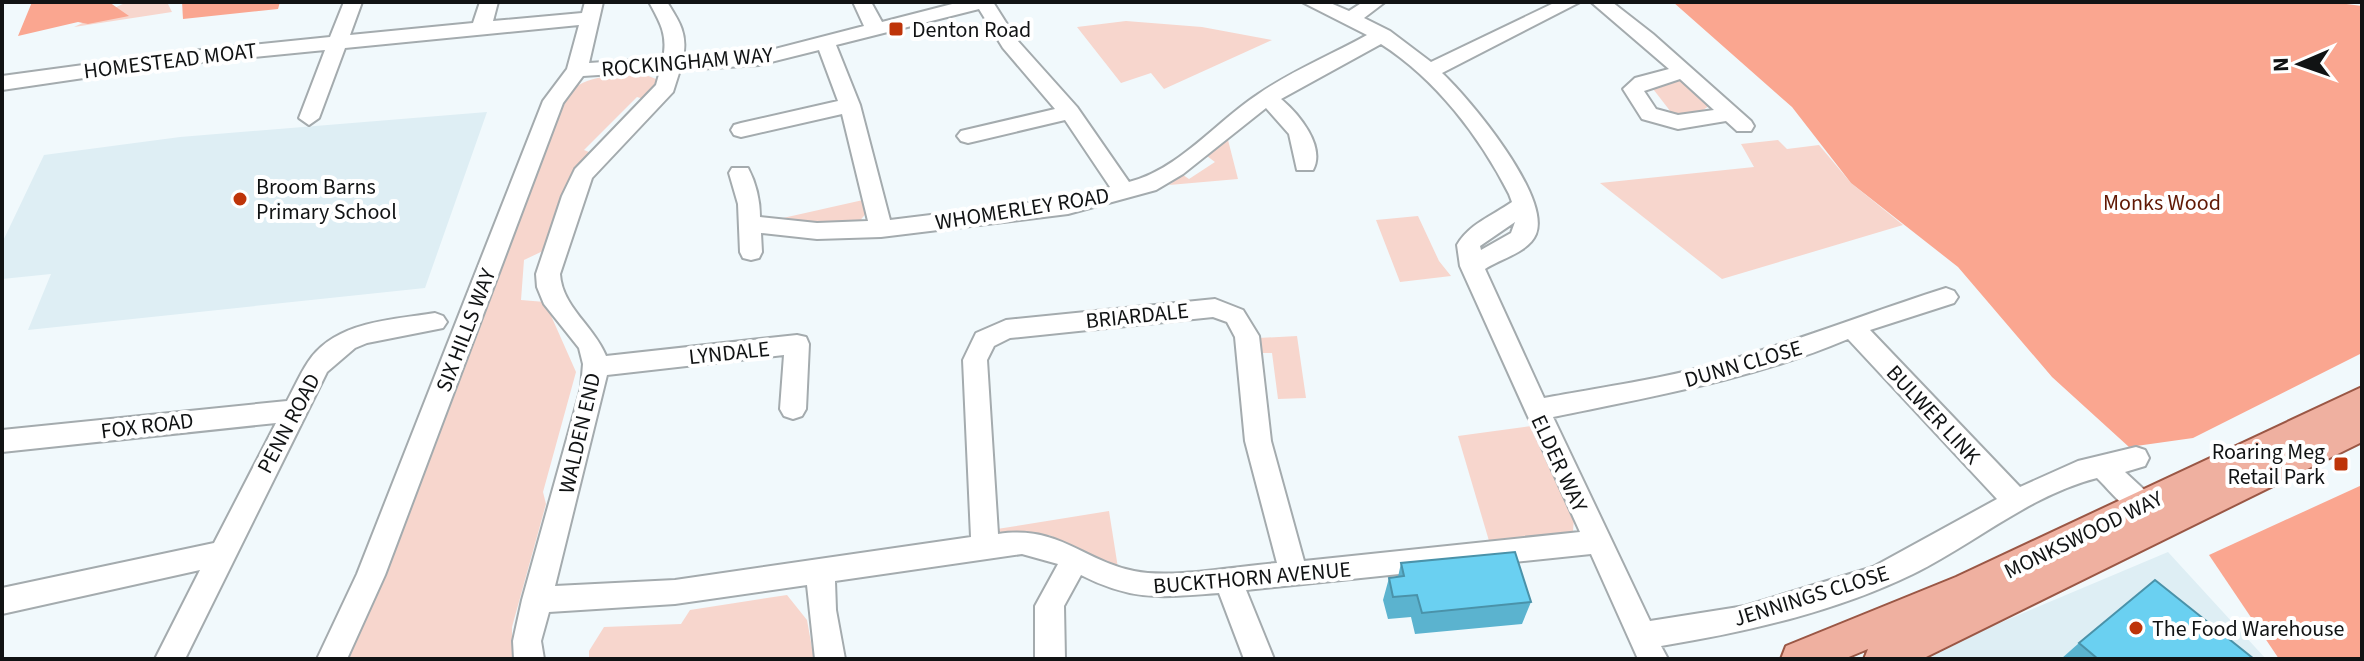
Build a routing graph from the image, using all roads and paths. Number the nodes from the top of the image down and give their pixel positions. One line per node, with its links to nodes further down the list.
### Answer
1 (353, 2): 15 (street)
2 (489, 2): 12 (street)
3 (658, 2): 17 (street)
4 (862, 2): 13 (street)
5 (983, 2): 13 (street, ROCKINGHAM WAY); 24 (street)
6 (1311, 2): 11 (street)
7 (1376, 2): 11 (street)
8 (1571, 2): 19 (street)
9 (1600, 2): 20 (street)
10 (592, 10): 12 (street, HOMESTEAD MOAT); 18 (street, SIX HILLS WAY)
11 (1351, 18): 14 (street)
12 (481, 29): 15 (street, HOMESTEAD MOAT)
13 (876, 30): 16 (street, ROCKINGHAM WAY)
14 (1383, 35): 19 (street); 22 (street, WHOMERLEY ROAD)
15 (338, 42): 21 (street, HOMESTEAD MOAT); 25 (street)
16 (826, 44): 17 (street, ROCKINGHAM WAY); 23 (street)
17 (671, 66): 18 (street, ROCKINGHAM WAY); 37 (street, WALDEN END)
18 (577, 70): 59 (street, SIX HILLS WAY)
19 (1431, 70): 40 (street, ELDER WAY)
20 (1683, 72): 20 (street)
21 (2, 83)
22 (1266, 98): 28 (street); 30 (street, WHOMERLEY ROAD)
23 (850, 105): 26 (street); 32 (street)
24 (1070, 112): 27 (street); 30 (street)
25 (309, 118)
26 (741, 130)
27 (968, 136)
28 (1305, 165)
29 (740, 173): 31 (street)
30 (1124, 192): 32 (street, WHOMERLEY ROAD)
31 (749, 226): 32 (street, WHOMERLEY ROAD); 33 (street)
32 (881, 229)
33 (751, 252)
34 (1946, 297): 36 (street, DUNN CLOSE)
35 (435, 322): 41 (street, PENN ROAD)
36 (1852, 327): 40 (street, DUNN CLOSE); 46 (street, BULWER LINK)
37 (595, 367): 39 (street, LYNDALE); 55 (street, WALDEN END)
38 (2362, 400): 47 (main road, MONKSWOOD WAY)
39 (793, 409)
40 (1536, 410): 48 (street, ELDER WAY)
41 (292, 411): 43 (street, FOX ROAD); 50 (street, PENN ROAD)
42 (2362, 426): 65 (main road, MONKSWOOD WAY)
43 (2, 441)
44 (2136, 458): 45 (street, JENNINGS CLOSE)
45 (2102, 467): 46 (street, JENNINGS CLOSE); 47 (street)
46 (2016, 501): 57 (street, JENNINGS CLOSE)
47 (2143, 505): 64 (main road, MONKSWOOD WAY)
48 (1596, 542): 53 (street, BUCKTHORN AVENUE); 57 (street, ELDER WAY)
49 (985, 546): 51 (street, BUCKTHORN AVENUE); 52 (street, BUCKTHORN AVENUE); 53 (street, BRIARDALE)
50 (223, 553): 56 (street); 58 (street, PENN ROAD)
51 (1076, 560): 54 (street, BUCKTHORN AVENUE); 62 (street)
52 (821, 572): 55 (street, BUCKTHORN AVENUE); 61 (street)
53 (1293, 572): 54 (street, BUCKTHORN AVENUE)
54 (1230, 579): 63 (street)
55 (536, 600): 60 (street, WALDEN END)
56 (2, 601)
57 (1650, 653)
58 (170, 659)
59 (332, 659)
60 (529, 659)
61 (830, 659)
62 (1050, 659)
63 (1259, 659)
64 (1800, 659)
65 (1883, 659)

